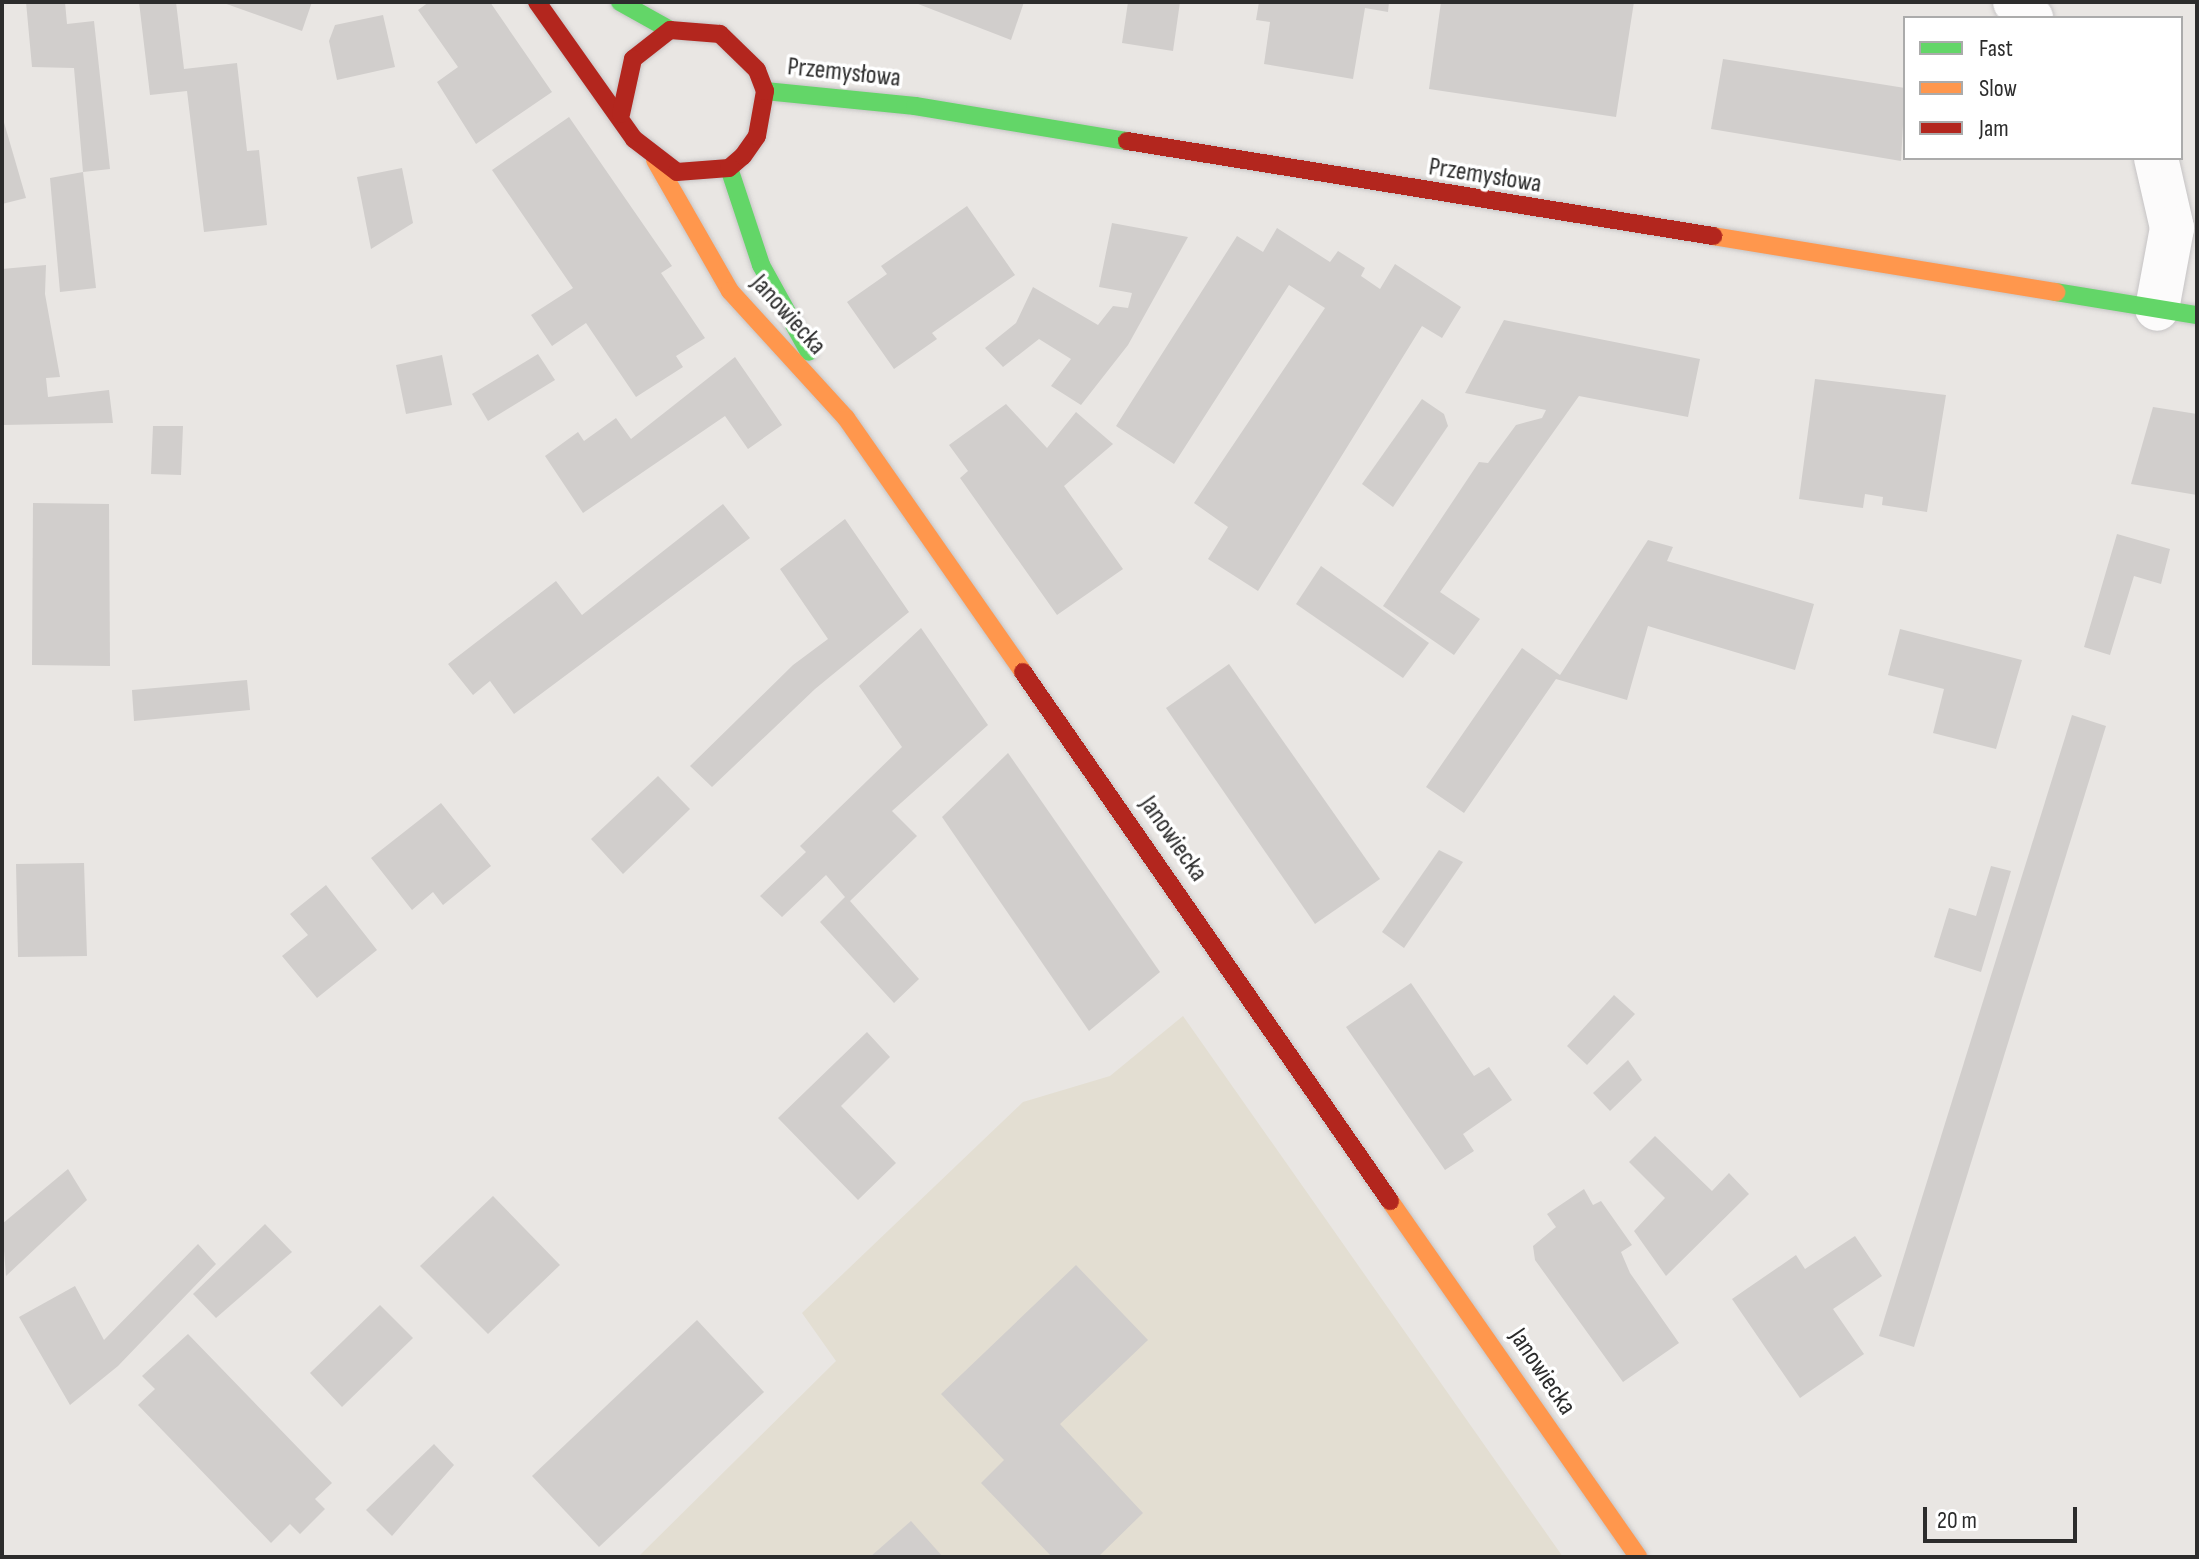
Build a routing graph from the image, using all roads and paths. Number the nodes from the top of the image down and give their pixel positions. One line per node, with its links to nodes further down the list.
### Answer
1 (537, 2): 5 (street)
2 (620, 2): 3 (street)
3 (670, 30): 4 (street); 5 (street)
4 (765, 91): 8 (street); 9 (street, Przemysłowa)
5 (621, 114): 6 (street)
6 (655, 160): 8 (street); 10 (street, Janowiecka)
7 (2156, 160): 9 (street)
8 (729, 168): 10 (street)
9 (2177, 312)
10 (846, 418): 11 (street, Janowiecka)
11 (1638, 1557)

